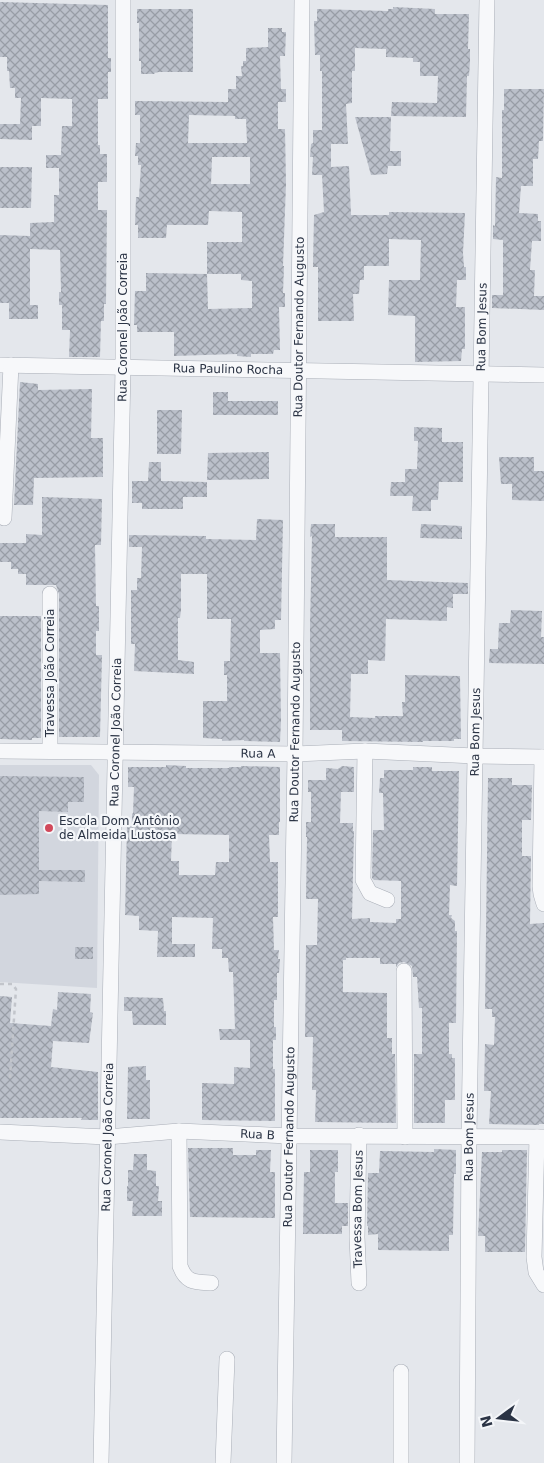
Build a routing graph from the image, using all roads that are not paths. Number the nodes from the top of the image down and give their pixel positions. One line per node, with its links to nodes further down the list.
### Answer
1 (123, 0): 5 (street, Rua Coronel João Correia)
2 (302, 0): 6 (street, Rua Doutor Fernando Augusto)
3 (487, 0): 7 (street, Rua Bom Jesus)
4 (6, 365): 5 (street, Rua Paulino Rocha); 9 (street)
5 (123, 368): 6 (street, Rua Paulino Rocha); 14 (street, Rua Coronel João Correia)
6 (297, 371): 7 (street, Rua Paulino Rocha); 15 (street, Rua Doutor Fernando Augusto)
7 (481, 374): 8 (street, Rua Paulino Rocha); 16 (street, Rua Bom Jesus)
8 (544, 375)
9 (4, 518)
10 (50, 594): 13 (street, Travessa João Correia)
11 (365, 750): 15 (street, Rua A); 16 (street, Rua A); 18 (street)
12 (0, 751): 13 (street, Rua A)
13 (50, 751): 14 (street, Rua A)
14 (115, 752): 15 (street, Rua A); 26 (street, Rua Coronel João Correia)
15 (295, 754): 24 (street, Rua Doutor Fernando Augusto)
16 (475, 756): 17 (street, Rua A); 25 (street, Rua Bom Jesus)
17 (543, 757): 19 (street)
18 (387, 900)
19 (544, 904)
20 (404, 970): 27 (street)
21 (179, 1131): 24 (street, Rua B); 26 (street, Rua B); 29 (street)
22 (0, 1132): 26 (street, Rua B)
23 (359, 1135): 24 (street, Rua B); 27 (street, Rua B); 30 (street, Travessa Bom Jesus)
24 (290, 1136): 36 (street, Rua Doutor Fernando Augusto)
25 (469, 1136): 27 (street, Rua B); 28 (street, Rua B); 38 (street, Rua Bom Jesus)
26 (107, 1137): 34 (street, Rua Coronel João Correia)
27 (405, 1137)
28 (540, 1137): 31 (street)
29 (211, 1283)
30 (359, 1283)
31 (544, 1284)
32 (227, 1359): 35 (street)
33 (401, 1372): 37 (street)
34 (101, 1463)
35 (223, 1463)
36 (284, 1463)
37 (401, 1463)
38 (467, 1463)

